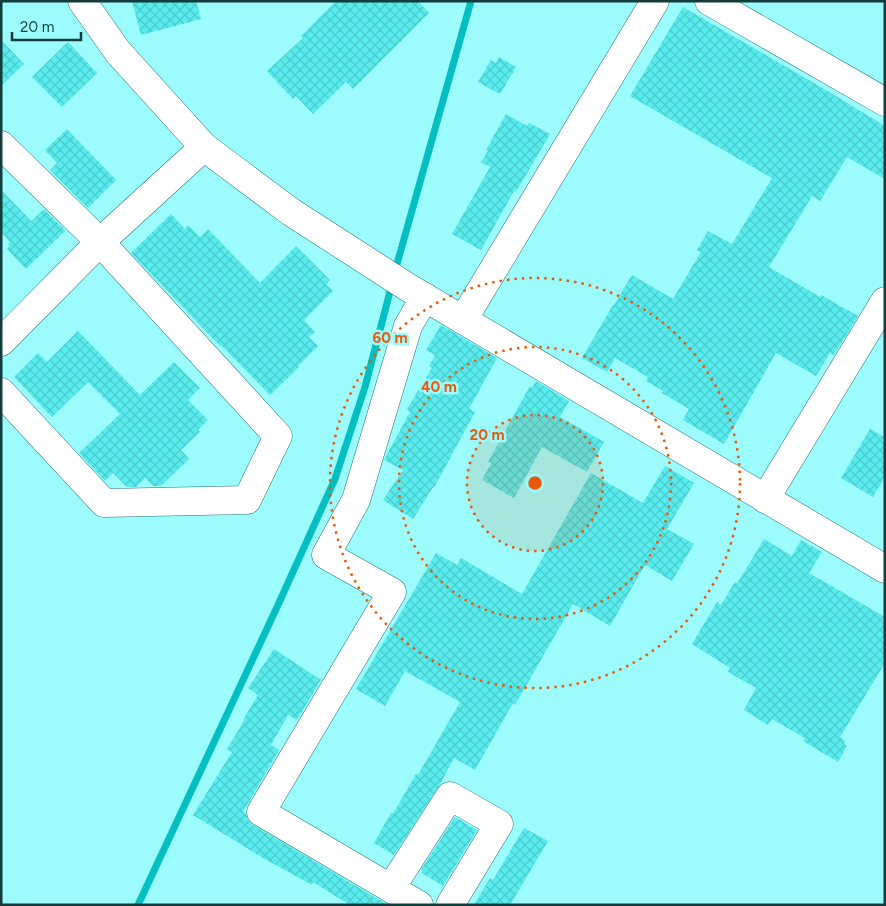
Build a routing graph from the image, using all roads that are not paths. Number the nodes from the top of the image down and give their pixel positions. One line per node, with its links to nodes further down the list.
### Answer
1 (82, 1): 6 (street)
2 (655, 1): 10 (street)
3 (708, 1): 4 (street)
4 (885, 102)
5 (1, 145): 7 (street)
6 (204, 147): 7 (street); 8 (street)
7 (100, 242): 11 (street); 12 (street)
8 (417, 292): 10 (street); 15 (street)
9 (885, 301): 13 (street)
10 (463, 320): 13 (street)
11 (1, 342)
12 (1, 392)
13 (765, 499): 14 (street)
14 (885, 570)
15 (391, 888): 16 (street); 17 (street)
16 (419, 905)
17 (450, 905)

